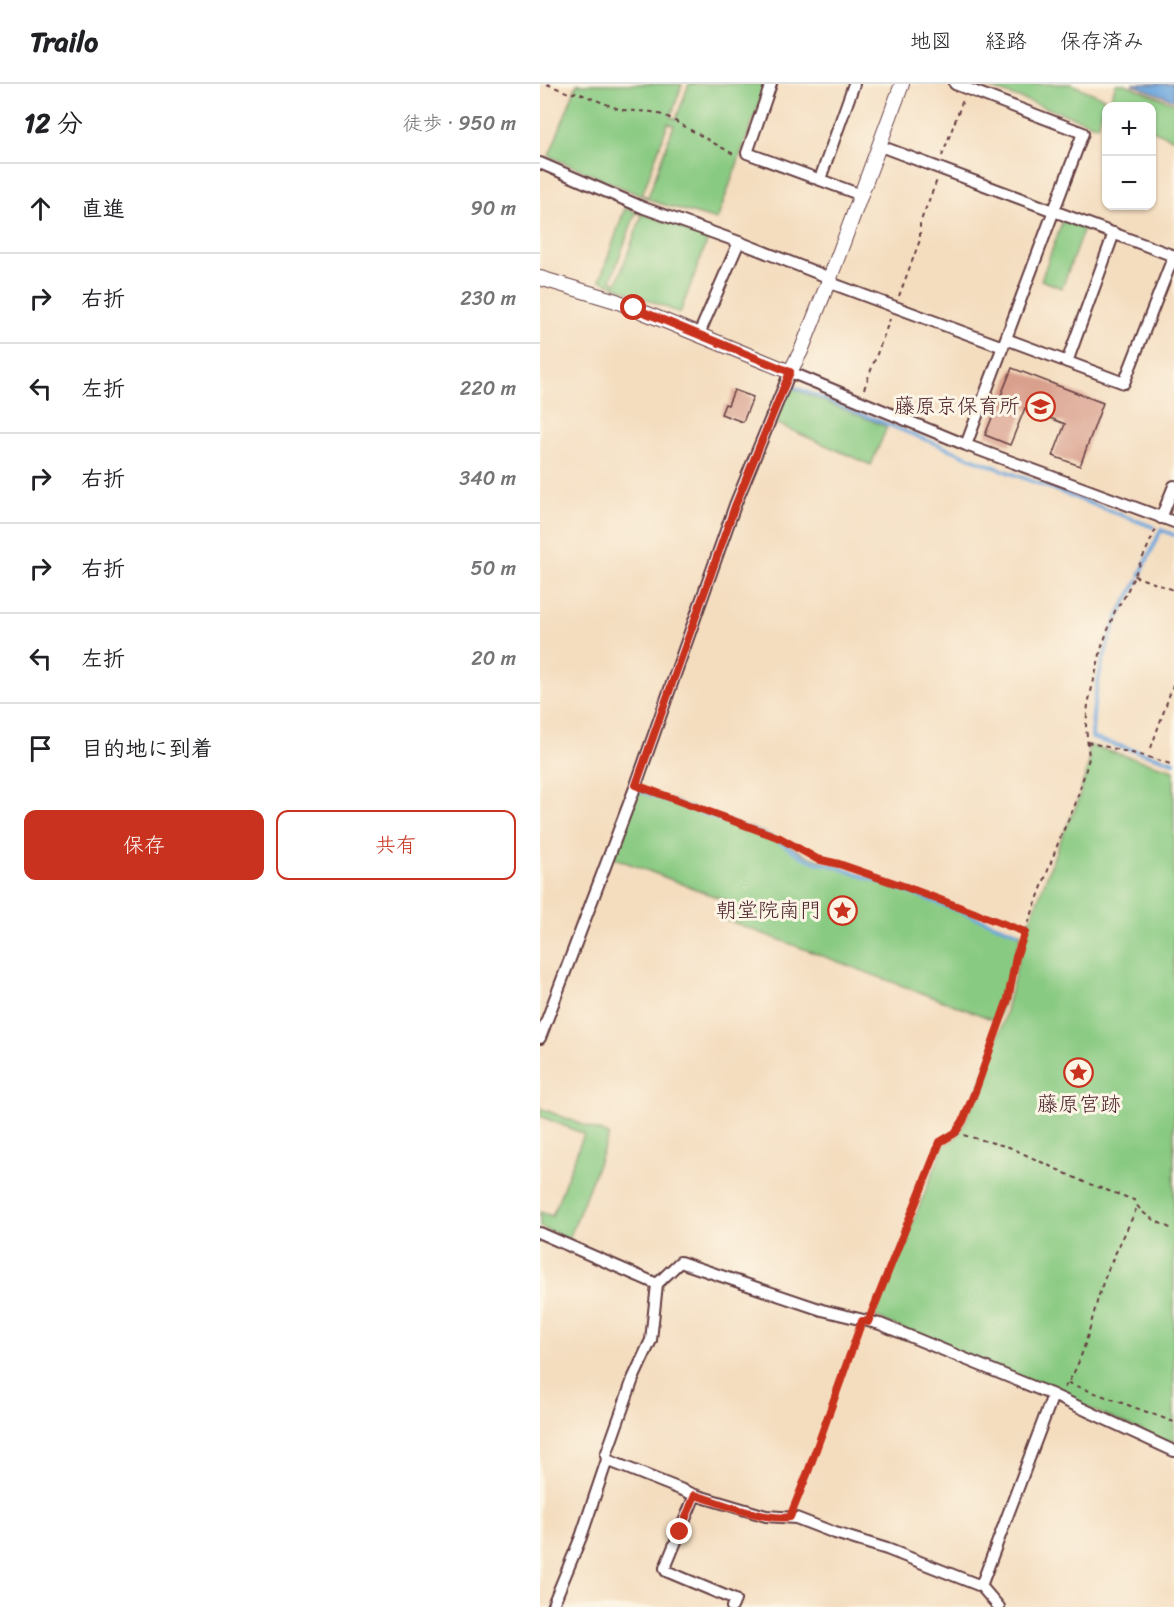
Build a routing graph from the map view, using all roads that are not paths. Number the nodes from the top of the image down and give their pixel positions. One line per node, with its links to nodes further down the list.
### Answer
1 (771, 84): 7 (street)
2 (854, 84): 7 (street)
3 (902, 84): 5 (street)
4 (955, 84): 9 (street)
5 (880, 146): 8 (street); 9 (street)
6 (540, 163): 11 (street)
7 (820, 179): 8 (street)
8 (861, 195): 14 (street)
9 (1054, 210): 10 (street); 16 (street)
10 (1114, 233): 12 (street); 17 (street)
11 (739, 242): 14 (street); 15 (street)
12 (1174, 256): 17 (street)
13 (540, 278): 15 (street)
14 (829, 280): 16 (street); 18 (street)
15 (699, 334): 18 (street)
16 (1004, 343): 17 (street); 19 (street)
17 (1067, 362)
18 (790, 372): 19 (street); 23 (street)
19 (966, 445): 21 (street)
20 (1174, 486): 21 (street)
21 (1161, 518): 22 (street)
22 (1174, 522)
23 (540, 1038)
24 (540, 1233): 25 (street)
25 (657, 1284): 26 (street); 28 (street)
26 (1055, 1396): 27 (street); 30 (street)
27 (1174, 1451)
28 (607, 1460): 29 (street); 31 (street)
29 (695, 1495): 30 (street); 32 (street)
30 (981, 1586): 33 (street)
31 (552, 1607)
32 (732, 1607)
33 (999, 1607)

